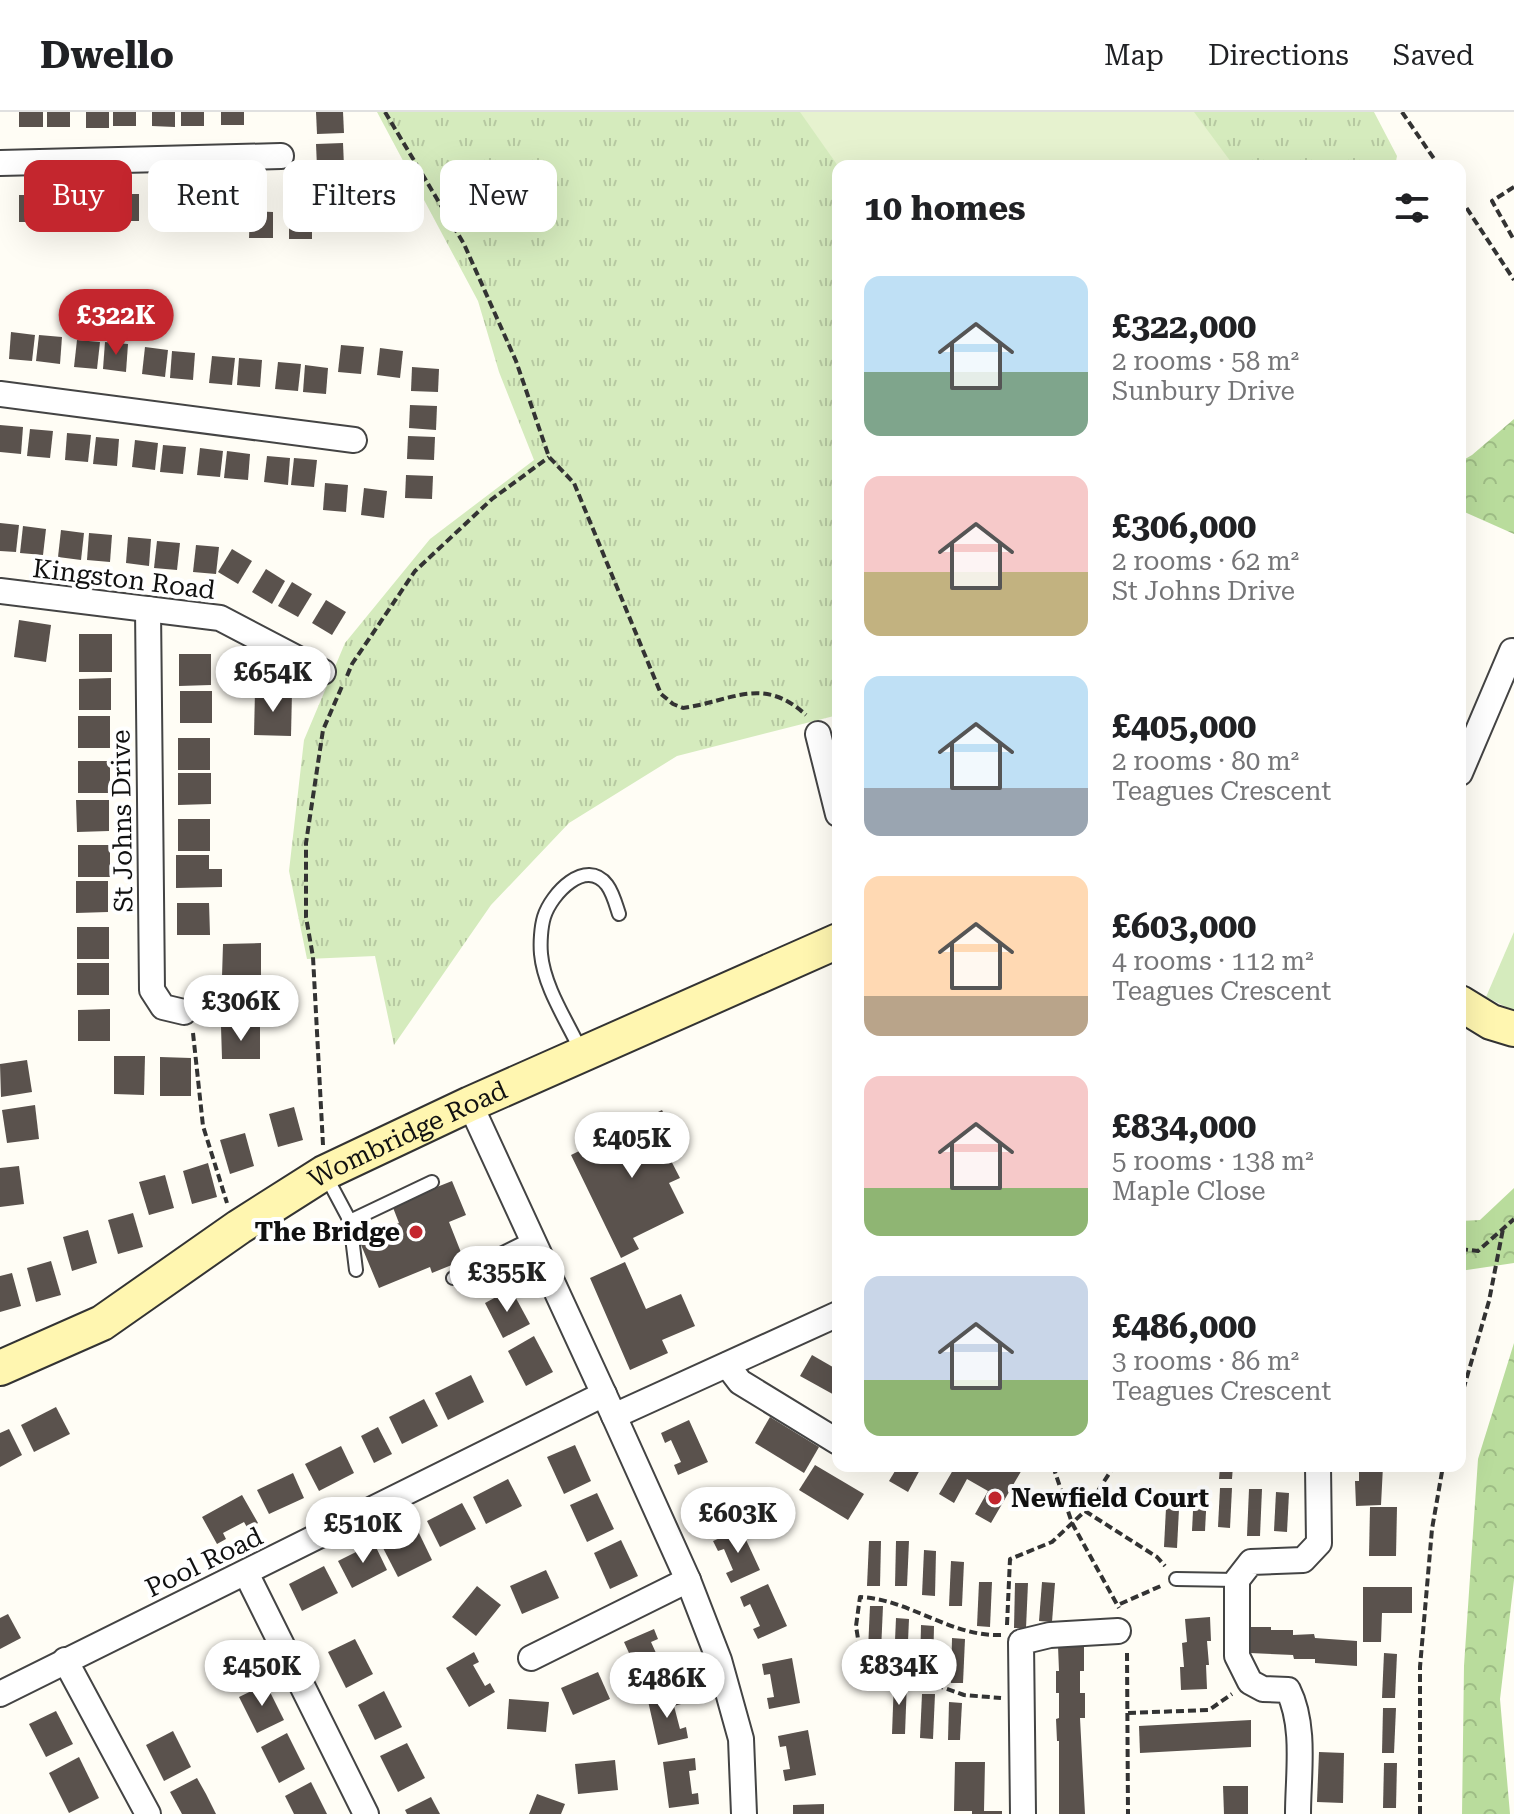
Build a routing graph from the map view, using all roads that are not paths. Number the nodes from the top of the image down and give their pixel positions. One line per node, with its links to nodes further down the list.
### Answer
1 (281, 156): 2 (street)
2 (0, 163)
3 (0, 394): 4 (street)
4 (354, 440)
5 (0, 591): 6 (street, Kingston Road)
6 (148, 609): 8 (street, Kingston Road); 15 (street, St Johns Drive)
7 (1512, 651): 10 (street)
8 (323, 672)
9 (818, 734): 11 (street)
10 (1466, 759)
11 (832, 790)
12 (619, 914): 17 (lane)
13 (832, 944): 17 (street, Wombridge Road)
14 (1466, 1007): 16 (street)
15 (184, 1012)
16 (1506, 1033)
17 (583, 1054): 18 (street, Wombridge Road)
18 (470, 1104): 19 (street, Wombridge Road); 22 (street)
19 (328, 1172): 21 (lane); 27 (street, Wombridge Road)
20 (432, 1182): 21 (lane)
21 (350, 1221): 23 (lane)
22 (533, 1238): 24 (lane); 28 (street)
23 (356, 1270)
24 (453, 1278)
25 (832, 1317): 26 (street, Pool Road)
26 (738, 1356): 28 (street, Pool Road); 29 (street)
27 (0, 1368)
28 (609, 1405): 31 (street, Pool Road); 33 (street)
29 (832, 1438)
30 (1318, 1472): 34 (street)
31 (246, 1573): 37 (street, Pool Road); 40 (street)
32 (1176, 1579): 34 (lane)
33 (688, 1580): 36 (street); 41 (street)
34 (1237, 1580): 43 (street)
35 (1118, 1631): 42 (street)
36 (531, 1658)
37 (65, 1660): 38 (street, Pool Road); 39 (street)
38 (0, 1694)
39 (148, 1814)
40 (366, 1814)
41 (744, 1814)
42 (1023, 1814)
43 (1298, 1814)

